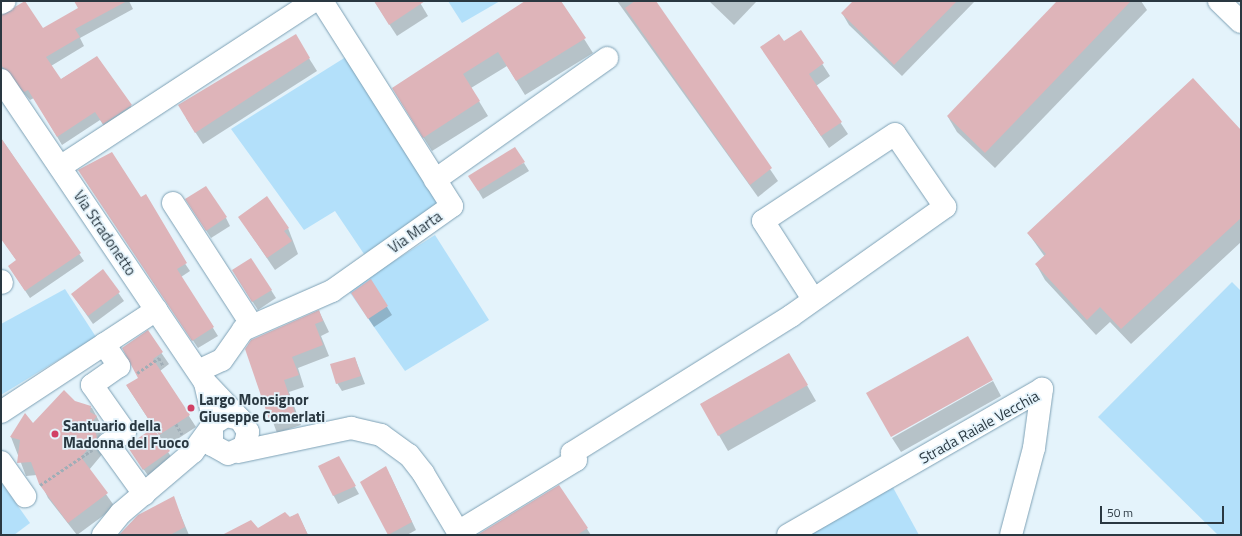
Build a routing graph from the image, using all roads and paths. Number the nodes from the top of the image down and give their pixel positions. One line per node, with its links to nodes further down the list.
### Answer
1 (5, 1): 5 (street)
2 (314, 1): 9 (street)
3 (322, 1): 10 (street)
4 (1219, 1): 6 (street)
5 (1, 3)
6 (1241, 22)
7 (607, 58): 10 (street)
8 (2, 84): 9 (street, Via Stradonetto)
9 (60, 167): 13 (street, Via Stradonetto)
10 (435, 180): 14 (street, Via Marta)
11 (173, 203): 14 (street)
12 (813, 299): 12 (street); 31 (street)
13 (156, 310): 15 (street); 18 (street, Via Stradonetto)
14 (252, 325): 18 (street, Via Marta)
15 (104, 344): 16 (street); 19 (street)
16 (119, 366): 17 (path); 25 (street)
17 (164, 367)
18 (202, 376): 20 (street, Via Stradonetto); 22 (street, Via Stradonetto)
19 (1, 412)
20 (243, 422): 22 (street); 24 (street, Via Stradonetto); 26 (street)
21 (176, 424): 23 (path)
22 (212, 427): 26 (street); 28 (street)
23 (182, 434)
24 (299, 437): 26 (street, Via Stradonetto); 31 (street, Via Stradonetto)
25 (108, 444): 29 (street); 30 (path)
26 (232, 453): 28 (street, Via Stradonetto)
27 (1, 462): 30 (street)
28 (174, 471): 29 (street)
29 (144, 494): 32 (street)
30 (24, 496)
31 (459, 533)
32 (104, 535)
33 (788, 535): 34 (street, Strada Raiale Vecchia)
34 (1011, 535)

